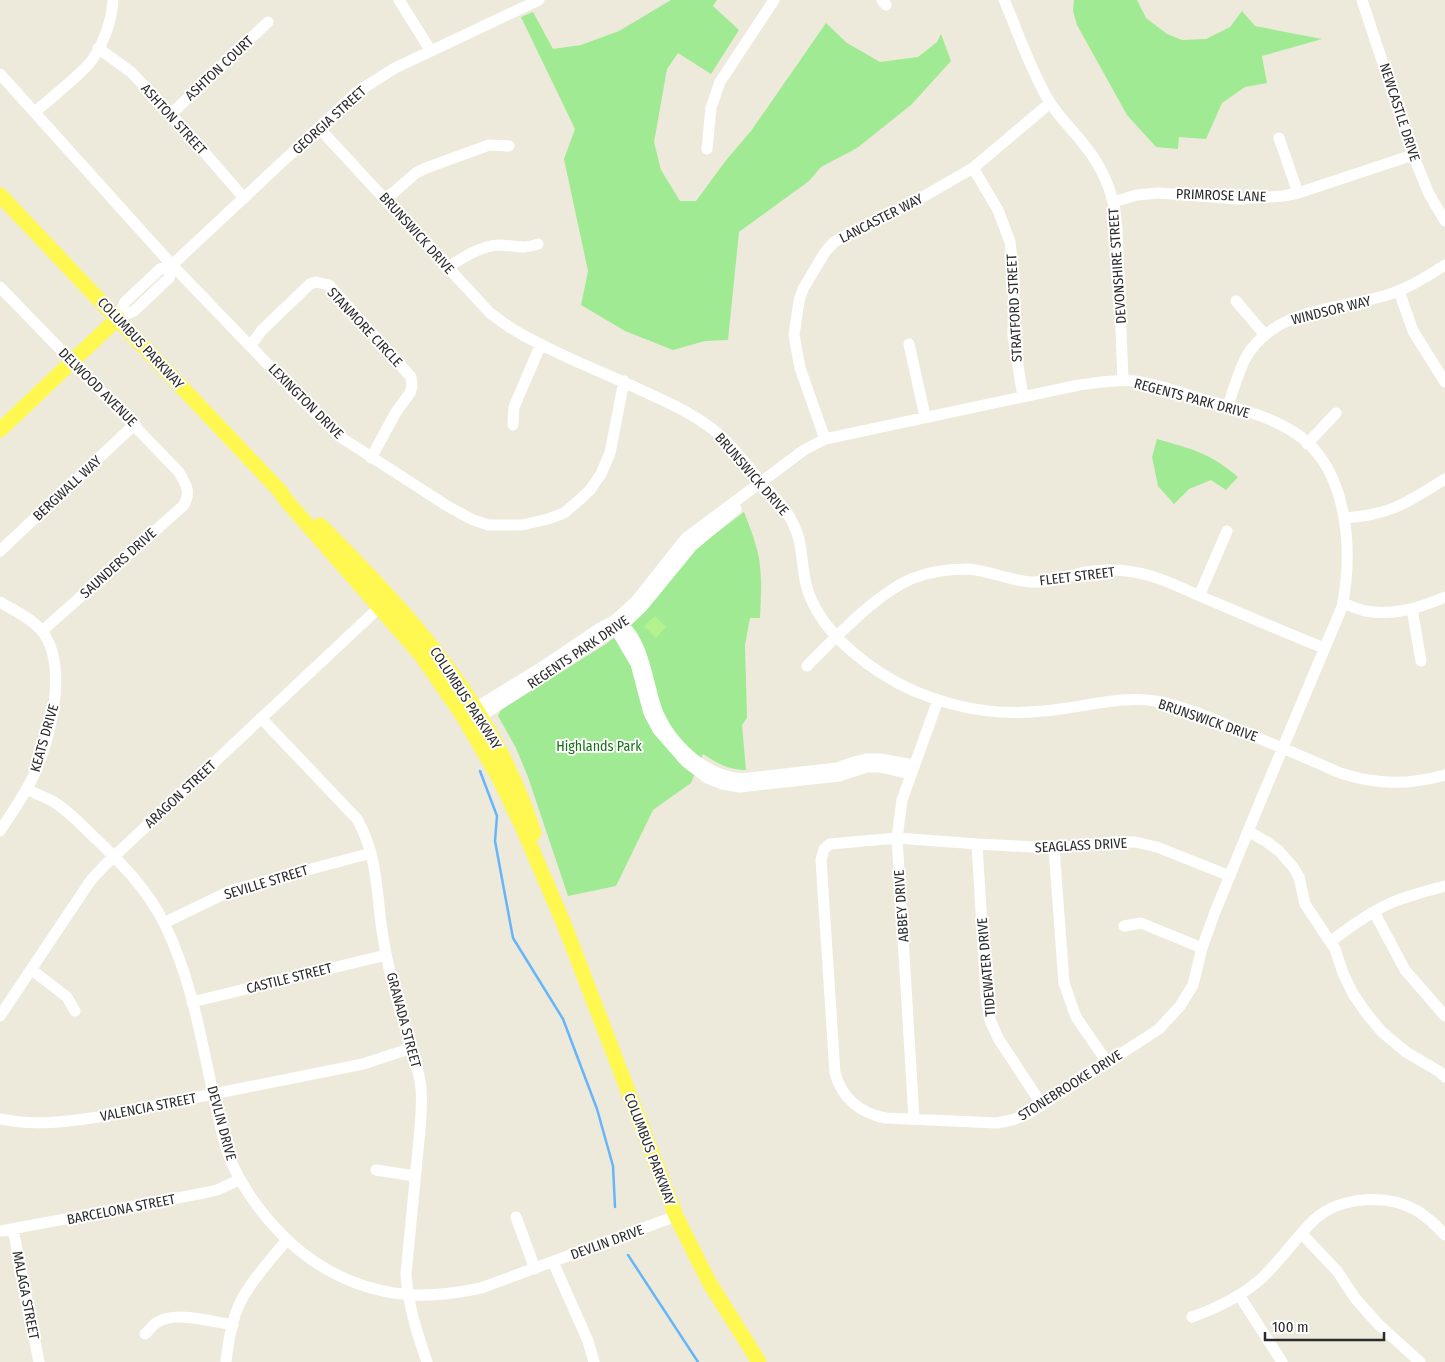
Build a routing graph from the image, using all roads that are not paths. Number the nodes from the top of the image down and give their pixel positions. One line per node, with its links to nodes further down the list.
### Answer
1 (112, 0): 8 (street)
2 (399, 0): 9 (street)
3 (540, 0): 9 (street, GEORGIA STREET)
4 (774, 0): 17 (street)
5 (1004, 0): 11 (street, DEVONSHIRE STREET)
6 (1362, 0): 18 (street, NEWCASTLE DRIVE)
7 (268, 22): 13 (street, ASHTON COURT)
8 (98, 48): 12 (street); 13 (street, ASHTON STREET)
9 (431, 51): 14 (street, GEORGIA STREET)
10 (0, 74): 12 (street, LEXINGTON DRIVE)
11 (1050, 103): 19 (street, LANCASTER WAY); 24 (street, DEVONSHIRE STREET)
12 (36, 112): 27 (street, LEXINGTON DRIVE)
13 (171, 114): 22 (street, ASHTON STREET)
14 (319, 128): 22 (street, GEORGIA STREET); 23 (street, BRUNSWICK DRIVE)
15 (1279, 138): 20 (street)
16 (508, 146): 23 (street)
17 (707, 149)
18 (1413, 155): 20 (street, PRIMROSE LANE); 25 (street, NEWCASTLE DRIVE)
19 (973, 168): 42 (street, STRATFORD STREET); 49 (street, LANCASTER WAY)
20 (1298, 193): 24 (street, PRIMROSE LANE)
21 (0, 195): 33 (main road, COLUMBUS PARKWAY)
22 (244, 198): 27 (street, GEORGIA STREET)
23 (386, 199): 29 (street, BRUNSWICK DRIVE)
24 (1113, 202): 39 (street, DEVONSHIRE STREET)
25 (1445, 221)
26 (538, 244): 29 (street)
27 (172, 265): 33 (street, GEORGIA STREET); 37 (street, LEXINGTON DRIVE)
28 (1445, 265): 31 (street, WINDSOR WAY)
29 (447, 268): 35 (street, BRUNSWICK DRIVE)
30 (0, 287): 38 (street, DELWOOD AVENUE)
31 (1399, 291): 34 (street, WINDSOR WAY); 41 (street)
32 (1236, 300): 34 (street)
33 (118, 318): 38 (main road, GEORGIA STREET); 61 (main road, COLUMBUS PARKWAY)
34 (1265, 335): 43 (street, WINDSOR WAY)
35 (541, 344): 40 (street, BRUNSWICK DRIVE); 47 (street)
36 (909, 344): 45 (street)
37 (251, 345): 51 (street, LEXINGTON DRIVE); 51 (street, STANMORE CIRCLE)
38 (71, 361): 46 (street, DELWOOD AVENUE); 48 (main road, GEORGIA STREET)
39 (1123, 381): 42 (street, REGENTS PARK DRIVE); 43 (street, REGENTS PARK DRIVE)
40 (624, 382): 51 (street, LEXINGTON DRIVE); 53 (street, BRUNSWICK DRIVE)
41 (1445, 382)
42 (1023, 397): 45 (street, REGENTS PARK DRIVE)
43 (1228, 406): 50 (street, REGENTS PARK DRIVE)
44 (1336, 413): 50 (street)
45 (925, 416): 49 (street, REGENTS PARK DRIVE)
46 (135, 424): 54 (street, DELWOOD AVENUE); 57 (street, BERGWALL WAY)
47 (513, 425)
48 (1, 426)
49 (825, 438): 53 (street, REGENTS PARK DRIVE)
50 (1308, 444): 55 (street, REGENTS PARK DRIVE)
51 (371, 458)
52 (1445, 479): 55 (street)
53 (762, 482): 64 (street, REGENTS PARK DRIVE); 66 (street, BRUNSWICK DRIVE)
54 (189, 492): 65 (street, SAUNDERS DRIVE)
55 (1344, 518): 62 (street, REGENTS PARK DRIVE)
56 (1227, 531): 58 (street)
57 (0, 551)
58 (1199, 596): 66 (street, FLEET STREET); 67 (street, FLEET STREET)
59 (1445, 597): 63 (street)
60 (0, 602): 65 (street, KEATS DRIVE)
61 (385, 602): 71 (main road, COLUMBUS PARKWAY); 72 (street, ARAGON STREET)
62 (1343, 603): 63 (street); 67 (street, REGENTS PARK DRIVE)
63 (1412, 609): 68 (street)
64 (618, 625): 71 (street, REGENTS PARK DRIVE); 74 (street)
65 (42, 631): 76 (street, KEATS DRIVE)
66 (836, 636): 69 (street, FLEET STREET); 70 (street, BRUNSWICK DRIVE)
67 (1324, 648): 73 (street, REGENTS PARK DRIVE)
68 (1421, 661)
69 (807, 666)
70 (938, 700): 73 (street, BRUNSWICK DRIVE); 74 (street, ABBEY DRIVE)
71 (472, 716): 107 (main road, COLUMBUS PARKWAY)
72 (261, 718): 82 (street, GRANADA STREET); 83 (street, ARAGON STREET)
73 (1283, 748): 75 (street, BRUNSWICK DRIVE); 78 (street, REGENTS PARK DRIVE)
74 (912, 769): 79 (street, ABBEY DRIVE)
75 (1445, 775)
76 (27, 789): 77 (street, KEATS DRIVE); 83 (street, DEVLIN DRIVE)
77 (0, 831)
78 (1248, 832): 84 (street, STONEBROOKE DRIVE); 89 (street)
79 (896, 838): 80 (street, SEAGLASS DRIVE); 103 (street, ABBEY DRIVE); 103 (street, STONEBROOKE DRIVE)
80 (977, 844): 81 (street, SEAGLASS DRIVE); 101 (street, TIDEWATER DRIVE)
81 (1054, 848): 84 (street, SEAGLASS DRIVE); 98 (street)
82 (371, 853): 87 (street, SEVILLE STREET); 91 (street, GRANADA STREET)
83 (114, 856): 87 (street, DEVLIN DRIVE); 92 (street, ARAGON STREET)
84 (1230, 876): 90 (street, STONEBROOKE DRIVE)
85 (1445, 886): 86 (street)
86 (1368, 915): 89 (street); 96 (street)
87 (164, 923): 93 (street, DEVLIN DRIVE)
88 (1124, 926): 90 (street)
89 (1330, 942): 99 (street)
90 (1202, 948): 98 (street, STONEBROOKE DRIVE)
91 (386, 955): 93 (street, CASTILE STREET); 97 (street, GRANADA STREET)
92 (32, 970): 94 (street); 95 (street, ARAGON STREET)
93 (192, 1002): 100 (street, DEVLIN DRIVE)
94 (76, 1011)
95 (0, 1016)
96 (1445, 1016)
97 (412, 1048): 100 (street, VALENCIA STREET); 105 (street, GRANADA STREET)
98 (1107, 1062): 101 (street, STONEBROOKE DRIVE)
99 (1445, 1078)
100 (213, 1094): 102 (street, VALENCIA STREET); 106 (street, DEVLIN DRIVE)
101 (1042, 1105): 103 (street, STONEBROOKE DRIVE)
102 (0, 1119)
103 (914, 1119)
104 (376, 1170): 105 (street)
105 (416, 1176): 116 (street, GRANADA STREET)
106 (240, 1180): 109 (street, BARCELONA STREET); 113 (street, DEVLIN DRIVE)
107 (676, 1216): 114 (street, DEVLIN DRIVE); 125 (main road, COLUMBUS PARKWAY)
108 (516, 1217): 115 (street)
109 (14, 1228): 110 (street, BARCELONA STREET); 121 (street, MALAGA STREET)
110 (0, 1231)
111 (1302, 1234): 112 (street); 117 (street); 127 (street)
112 (1445, 1235)
113 (286, 1241): 116 (street, DEVLIN DRIVE); 119 (street)
114 (554, 1262): 115 (street, DEVLIN DRIVE); 124 (street)
115 (536, 1269): 116 (street, DEVLIN DRIVE)
116 (407, 1294): 123 (street, GRANADA STREET)
117 (1239, 1295): 118 (street); 126 (street)
118 (1192, 1317)
119 (233, 1325): 120 (street); 122 (street)
120 (145, 1334)
121 (39, 1362)
122 (226, 1362)
123 (427, 1362)
124 (594, 1362)
125 (759, 1362)
126 (1282, 1362)
127 (1420, 1362)

